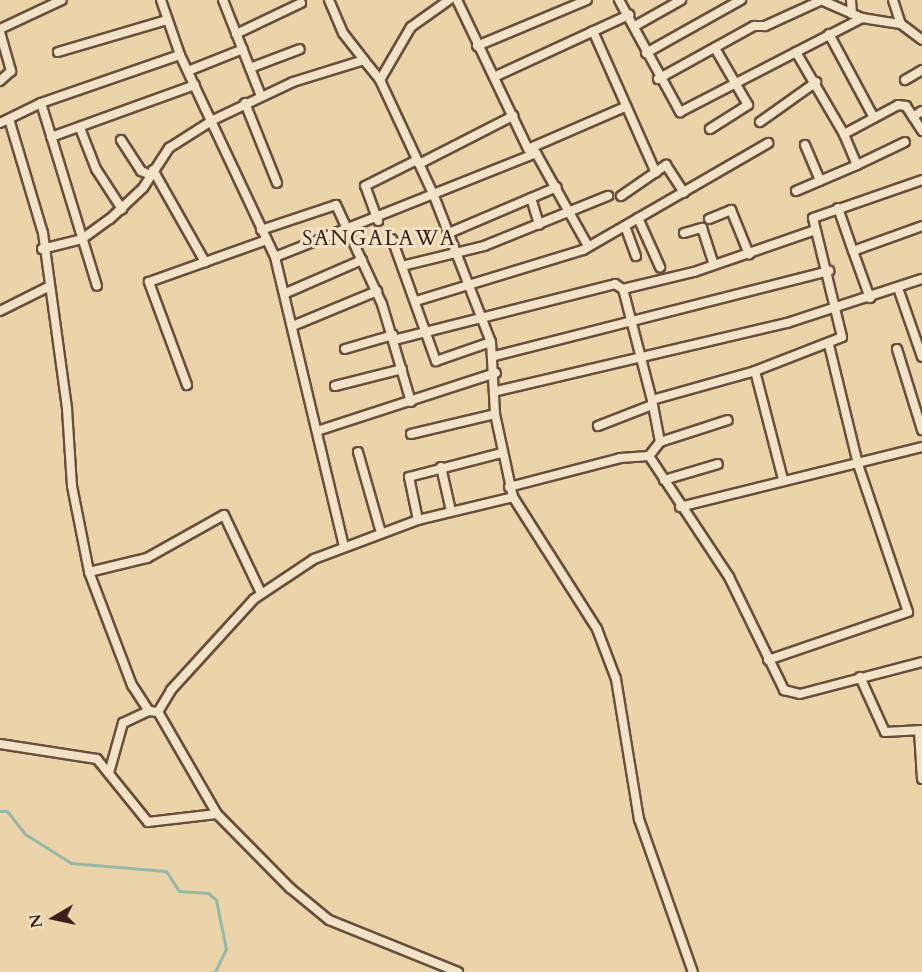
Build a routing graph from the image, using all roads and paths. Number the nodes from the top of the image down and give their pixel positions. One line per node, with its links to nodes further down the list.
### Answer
1 (62, 0): 14 (street)
2 (162, 0): 19 (street)
3 (223, 0): 24 (street)
4 (329, 0): 35 (street)
5 (449, 0): 41 (street)
6 (457, 0): 27 (street)
7 (587, 0): 27 (street)
8 (619, 0): 17 (street)
9 (681, 0): 21 (street)
10 (741, 0): 33 (street)
11 (821, 0): 16 (street); 28 (street)
12 (851, 0): 16 (street)
13 (893, 0): 20 (street)
14 (44, 3): 22 (street)
15 (302, 3): 24 (street)
16 (852, 14): 18 (street)
17 (629, 15): 21 (street); 23 (street)
18 (862, 18): 20 (street); 25 (street)
19 (167, 20): 31 (street); 34 (street)
20 (901, 24): 26 (street)
21 (634, 26): 33 (street)
22 (0, 30): 43 (street)
23 (593, 31): 39 (street); 50 (street)
24 (236, 34): 30 (street)
25 (829, 34): 32 (street); 54 (street)
26 (922, 40)
27 (477, 46): 39 (street)
28 (716, 48): 40 (street); 45 (street)
29 (300, 49): 36 (street)
30 (243, 50): 36 (street); 38 (street)
31 (58, 52)
32 (796, 52): 44 (street); 45 (street)
33 (646, 53): 40 (street)
34 (180, 55): 38 (street); 48 (street)
35 (364, 60): 41 (street); 47 (street)
36 (250, 68): 47 (street)
37 (922, 70): 42 (street)
38 (188, 71): 46 (street)
39 (494, 77): 52 (street)
40 (658, 79): 45 (street)
41 (380, 80): 68 (street)
42 (905, 80)
43 (0, 81)
44 (816, 82): 57 (street); 62 (street)
45 (737, 83): 60 (street)
46 (195, 85): 56 (street); 59 (street)
47 (261, 96): 49 (street)
48 (41, 103): 55 (street); 63 (street)
49 (244, 103): 56 (street); 74 (street)
50 (625, 107): 52 (street); 71 (street)
51 (922, 111): 53 (street)
52 (513, 116): 68 (street)
53 (913, 117): 54 (street); 61 (street)
54 (874, 118): 62 (street)
55 (9, 119): 58 (street); 100 (street)
56 (213, 120): 70 (street); 91 (street)
57 (760, 122)
58 (0, 123)
59 (80, 128): 63 (street); 83 (street)
60 (710, 129)
61 (922, 131)
62 (844, 134): 69 (street)
63 (51, 137): 96 (street)
64 (120, 140): 70 (street)
65 (768, 142): 77 (street)
66 (905, 142): 69 (street)
67 (805, 145): 73 (street)
68 (418, 162): 78 (street); 87 (street)
69 (857, 165): 73 (street)
70 (152, 172): 83 (street); 107 (street)
71 (656, 173): 77 (street); 80 (street)
72 (922, 180): 82 (street)
73 (820, 181): 76 (street)
74 (277, 183)
75 (557, 187): 78 (street); 81 (street); 84 (street)
76 (796, 191)
77 (684, 193): 85 (street)
78 (434, 196): 87 (street); 94 (street)
79 (608, 196): 84 (street)
80 (621, 196)
81 (531, 198): 88 (street); 94 (street)
82 (838, 207): 92 (street); 101 (street)
83 (122, 209): 96 (street)
84 (571, 213): 88 (street); 99 (street)
85 (638, 218): 89 (street); 110 (street)
86 (709, 219): 103 (street)
87 (378, 221): 93 (street)
88 (539, 225): 102 (street)
89 (625, 226): 99 (street); 104 (street)
90 (922, 226): 101 (street)
91 (261, 230): 93 (street); 98 (street)
92 (815, 230): 103 (street); 111 (street)
93 (350, 231): 105 (street); 106 (street)
94 (449, 233): 102 (street)
95 (684, 233): 108 (street)
96 (82, 238): 100 (street); 114 (street)
97 (392, 239): 109 (street)
98 (267, 240): 105 (street); 107 (street)
99 (588, 246): 113 (street)
100 (42, 249): 115 (street)
101 (853, 251): 120 (street)
102 (458, 254): 109 (street); 113 (street)
103 (749, 254): 108 (street)
104 (636, 256)
105 (275, 257): 119 (street)
106 (362, 260): 118 (street); 119 (street)
107 (205, 262): 139 (street)
108 (714, 264): 117 (street)
109 (402, 266): 121 (street)
110 (660, 267)
111 (829, 271): 122 (street); 125 (street)
112 (922, 279): 116 (street)
113 (469, 285): 121 (street); 124 (street)
114 (97, 286)
115 (48, 287): 123 (street); 167 (street)
116 (898, 288): 120 (street); 134 (street)
117 (623, 289): 124 (street); 125 (street)
118 (377, 291): 126 (street); 128 (street)
119 (286, 293): 126 (street)
120 (870, 298): 122 (street)
121 (416, 301): 127 (street)
122 (838, 308): 130 (street); 135 (street)
123 (0, 311)
124 (483, 318): 127 (street); 129 (street)
125 (630, 323): 133 (street); 135 (street)
126 (295, 325): 148 (street)
127 (429, 333): 128 (street); 129 (street)
128 (393, 337): 131 (street); 136 (street)
129 (491, 342): 133 (street)
130 (829, 345): 137 (street); 156 (street)
131 (345, 349)
132 (897, 349): 147 (street)
133 (495, 356): 138 (street)
134 (922, 357)
135 (639, 358): 141 (street); 143 (street)
136 (402, 369): 140 (street); 142 (street)
137 (755, 371): 143 (street); 158 (street)
138 (496, 373): 141 (street); 142 (street)
139 (187, 385)
140 (334, 386)
141 (497, 391): 144 (street)
142 (411, 402): 148 (street)
143 (652, 403): 146 (street); 150 (street)
144 (495, 414): 149 (street); 153 (street)
145 (728, 420): 150 (street)
146 (598, 426)
147 (922, 430)
148 (317, 431): 166 (street)
149 (411, 434)
150 (660, 442): 154 (street)
151 (922, 447): 156 (street)
152 (357, 452): 165 (street)
153 (502, 453): 157 (street); 160 (street)
154 (649, 456): 159 (street); 160 (street)
155 (718, 464): 159 (street)
156 (858, 464): 158 (street); 169 (street)
157 (441, 467): 163 (street); 164 (street)
158 (783, 478): 162 (street)
159 (664, 480): 162 (street)
160 (509, 487): 161 (street)
161 (513, 497): 163 (street); 179 (street)
162 (680, 507): 169 (street)
163 (451, 511): 164 (street)
164 (418, 520): 165 (street)
165 (381, 533): 166 (street)
166 (344, 546): 168 (street)
167 (89, 572): 168 (street); 172 (street)
168 (261, 593): 172 (street)
169 (768, 660): 171 (street)
170 (922, 662): 171 (street)
171 (860, 677): 173 (street)
172 (154, 712): 175 (street); 177 (street)
173 (921, 730): 176 (street)
174 (1, 742): 175 (street)
175 (109, 773): 177 (street)
176 (922, 778)
177 (217, 814): 178 (street)
178 (458, 972)
179 (693, 972)

